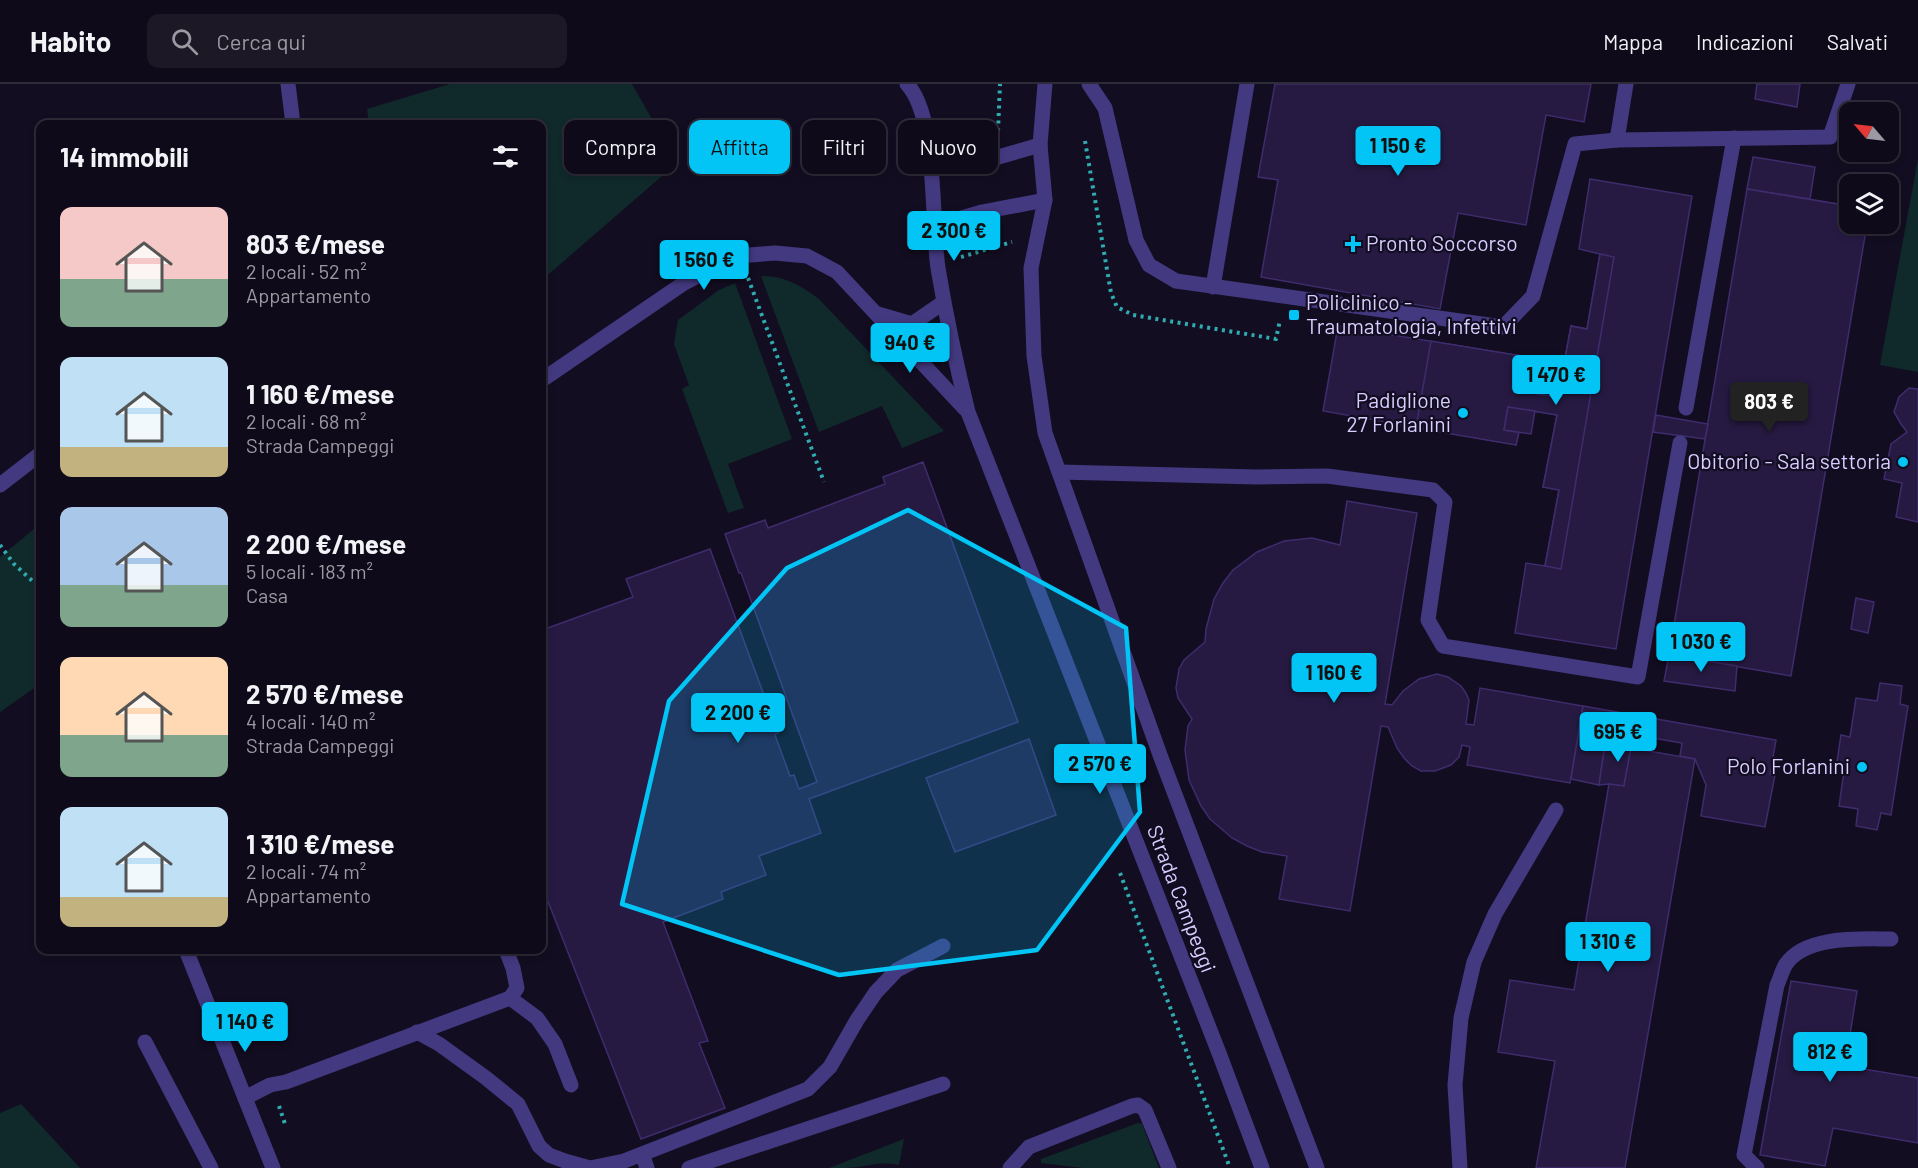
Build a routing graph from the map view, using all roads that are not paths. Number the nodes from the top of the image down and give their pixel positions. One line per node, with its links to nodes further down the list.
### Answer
1 (288, 84): 8 (street)
2 (907, 84): 9 (street, Strada Campeggi)
3 (1045, 84): 12 (street)
4 (1089, 84): 17 (street)
5 (1247, 84): 17 (street)
6 (1626, 84): 11 (street)
7 (1848, 84): 10 (street)
8 (292, 120)
9 (923, 120)
10 (1734, 138): 11 (street); 21 (street)
11 (1617, 140): 17 (street)
12 (1040, 144): 13 (street); 15 (street)
13 (998, 157)
14 (932, 174): 16 (street, Strada Campeggi)
15 (1045, 200): 16 (street); 25 (street)
16 (934, 226): 18 (street, Strada Campeggi)
17 (1213, 287)
18 (944, 302): 19 (street); 22 (street, Strada Campeggi)
19 (876, 314): 20 (street, Strada Campeggi); 22 (street, Strada Campeggi)
20 (546, 377)
21 (1686, 408)
22 (968, 412): 44 (street, Strada Campeggi)
23 (1680, 443): 25 (street)
24 (36, 457): 26 (street)
25 (1059, 472): 45 (street)
26 (0, 485)
27 (1556, 810): 46 (street)
28 (1891, 939): 47 (street)
29 (943, 946): 38 (street)
30 (188, 954): 37 (street)
31 (508, 954): 32 (street)
32 (510, 998): 33 (street); 36 (street)
33 (417, 1032): 37 (street); 38 (street)
34 (145, 1042): 39 (street)
35 (943, 1084): 41 (street)
36 (571, 1085)
37 (245, 1098): 40 (street)
38 (645, 1161)
39 (211, 1168)
40 (273, 1168)
41 (689, 1168)
42 (1010, 1168): 43 (street)
43 (1169, 1168)
44 (1262, 1168)
45 (1317, 1168)
46 (1460, 1168)
47 (1757, 1168)

